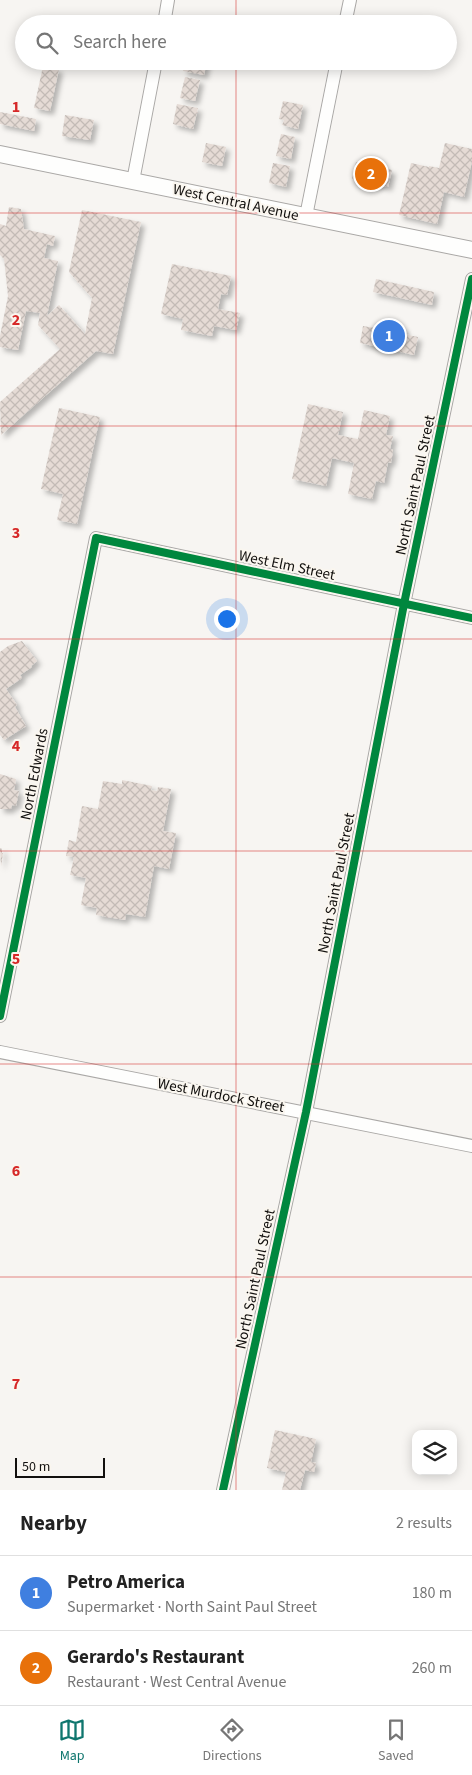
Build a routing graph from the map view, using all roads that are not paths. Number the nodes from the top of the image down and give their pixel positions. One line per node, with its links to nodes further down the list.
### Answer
1 (168, 0): 3 (street)
2 (350, 0): 4 (street)
3 (166, 15)
4 (347, 15)
5 (154, 70): 8 (street)
6 (335, 70): 9 (street)
7 (0, 154): 8 (main road, West Central Avenue)
8 (133, 181): 9 (main road, West Central Avenue)
9 (306, 216): 10 (main road, West Central Avenue)
10 (472, 250)
11 (472, 279): 13 (street, North Saint Paul Street)
12 (96, 538): 13 (street, West Elm Street); 15 (street, North Edwards)
13 (404, 604): 14 (street, West Elm Street); 17 (street, North Saint Paul Street)
14 (472, 618)
15 (0, 1016)
16 (0, 1052): 17 (street, West Murdock Street)
17 (306, 1112): 18 (street, West Murdock Street); 19 (street, North Saint Paul Street)
18 (472, 1146)
19 (223, 1490)

